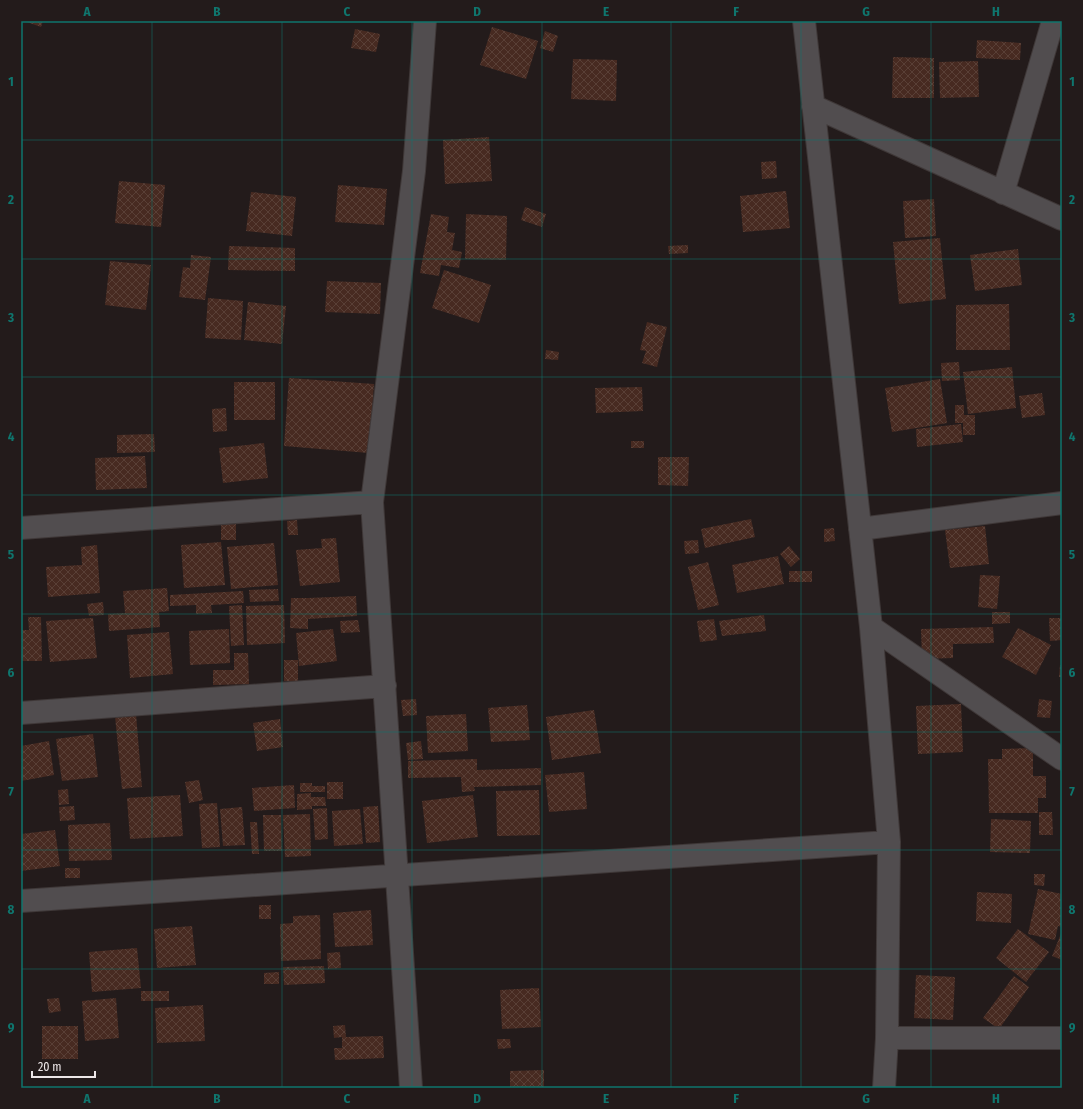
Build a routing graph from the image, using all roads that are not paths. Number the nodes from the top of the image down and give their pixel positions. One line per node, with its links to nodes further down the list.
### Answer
1 (425, 21): 7 (street)
2 (804, 21): 4 (street)
3 (1053, 21): 5 (street)
4 (813, 106): 5 (street); 10 (street)
5 (1003, 193): 6 (street)
6 (1062, 219)
7 (372, 502): 9 (street); 12 (street)
8 (1062, 503): 10 (street)
9 (21, 528)
10 (860, 529): 11 (street)
11 (871, 627): 14 (street); 15 (street)
12 (384, 686): 13 (street); 16 (street)
13 (21, 713)
14 (1062, 759)
15 (889, 842): 16 (street); 18 (street)
16 (397, 875): 17 (street); 20 (street)
17 (21, 901)
18 (887, 1038): 19 (street); 21 (street)
19 (1062, 1038)
20 (411, 1088)
21 (884, 1088)

